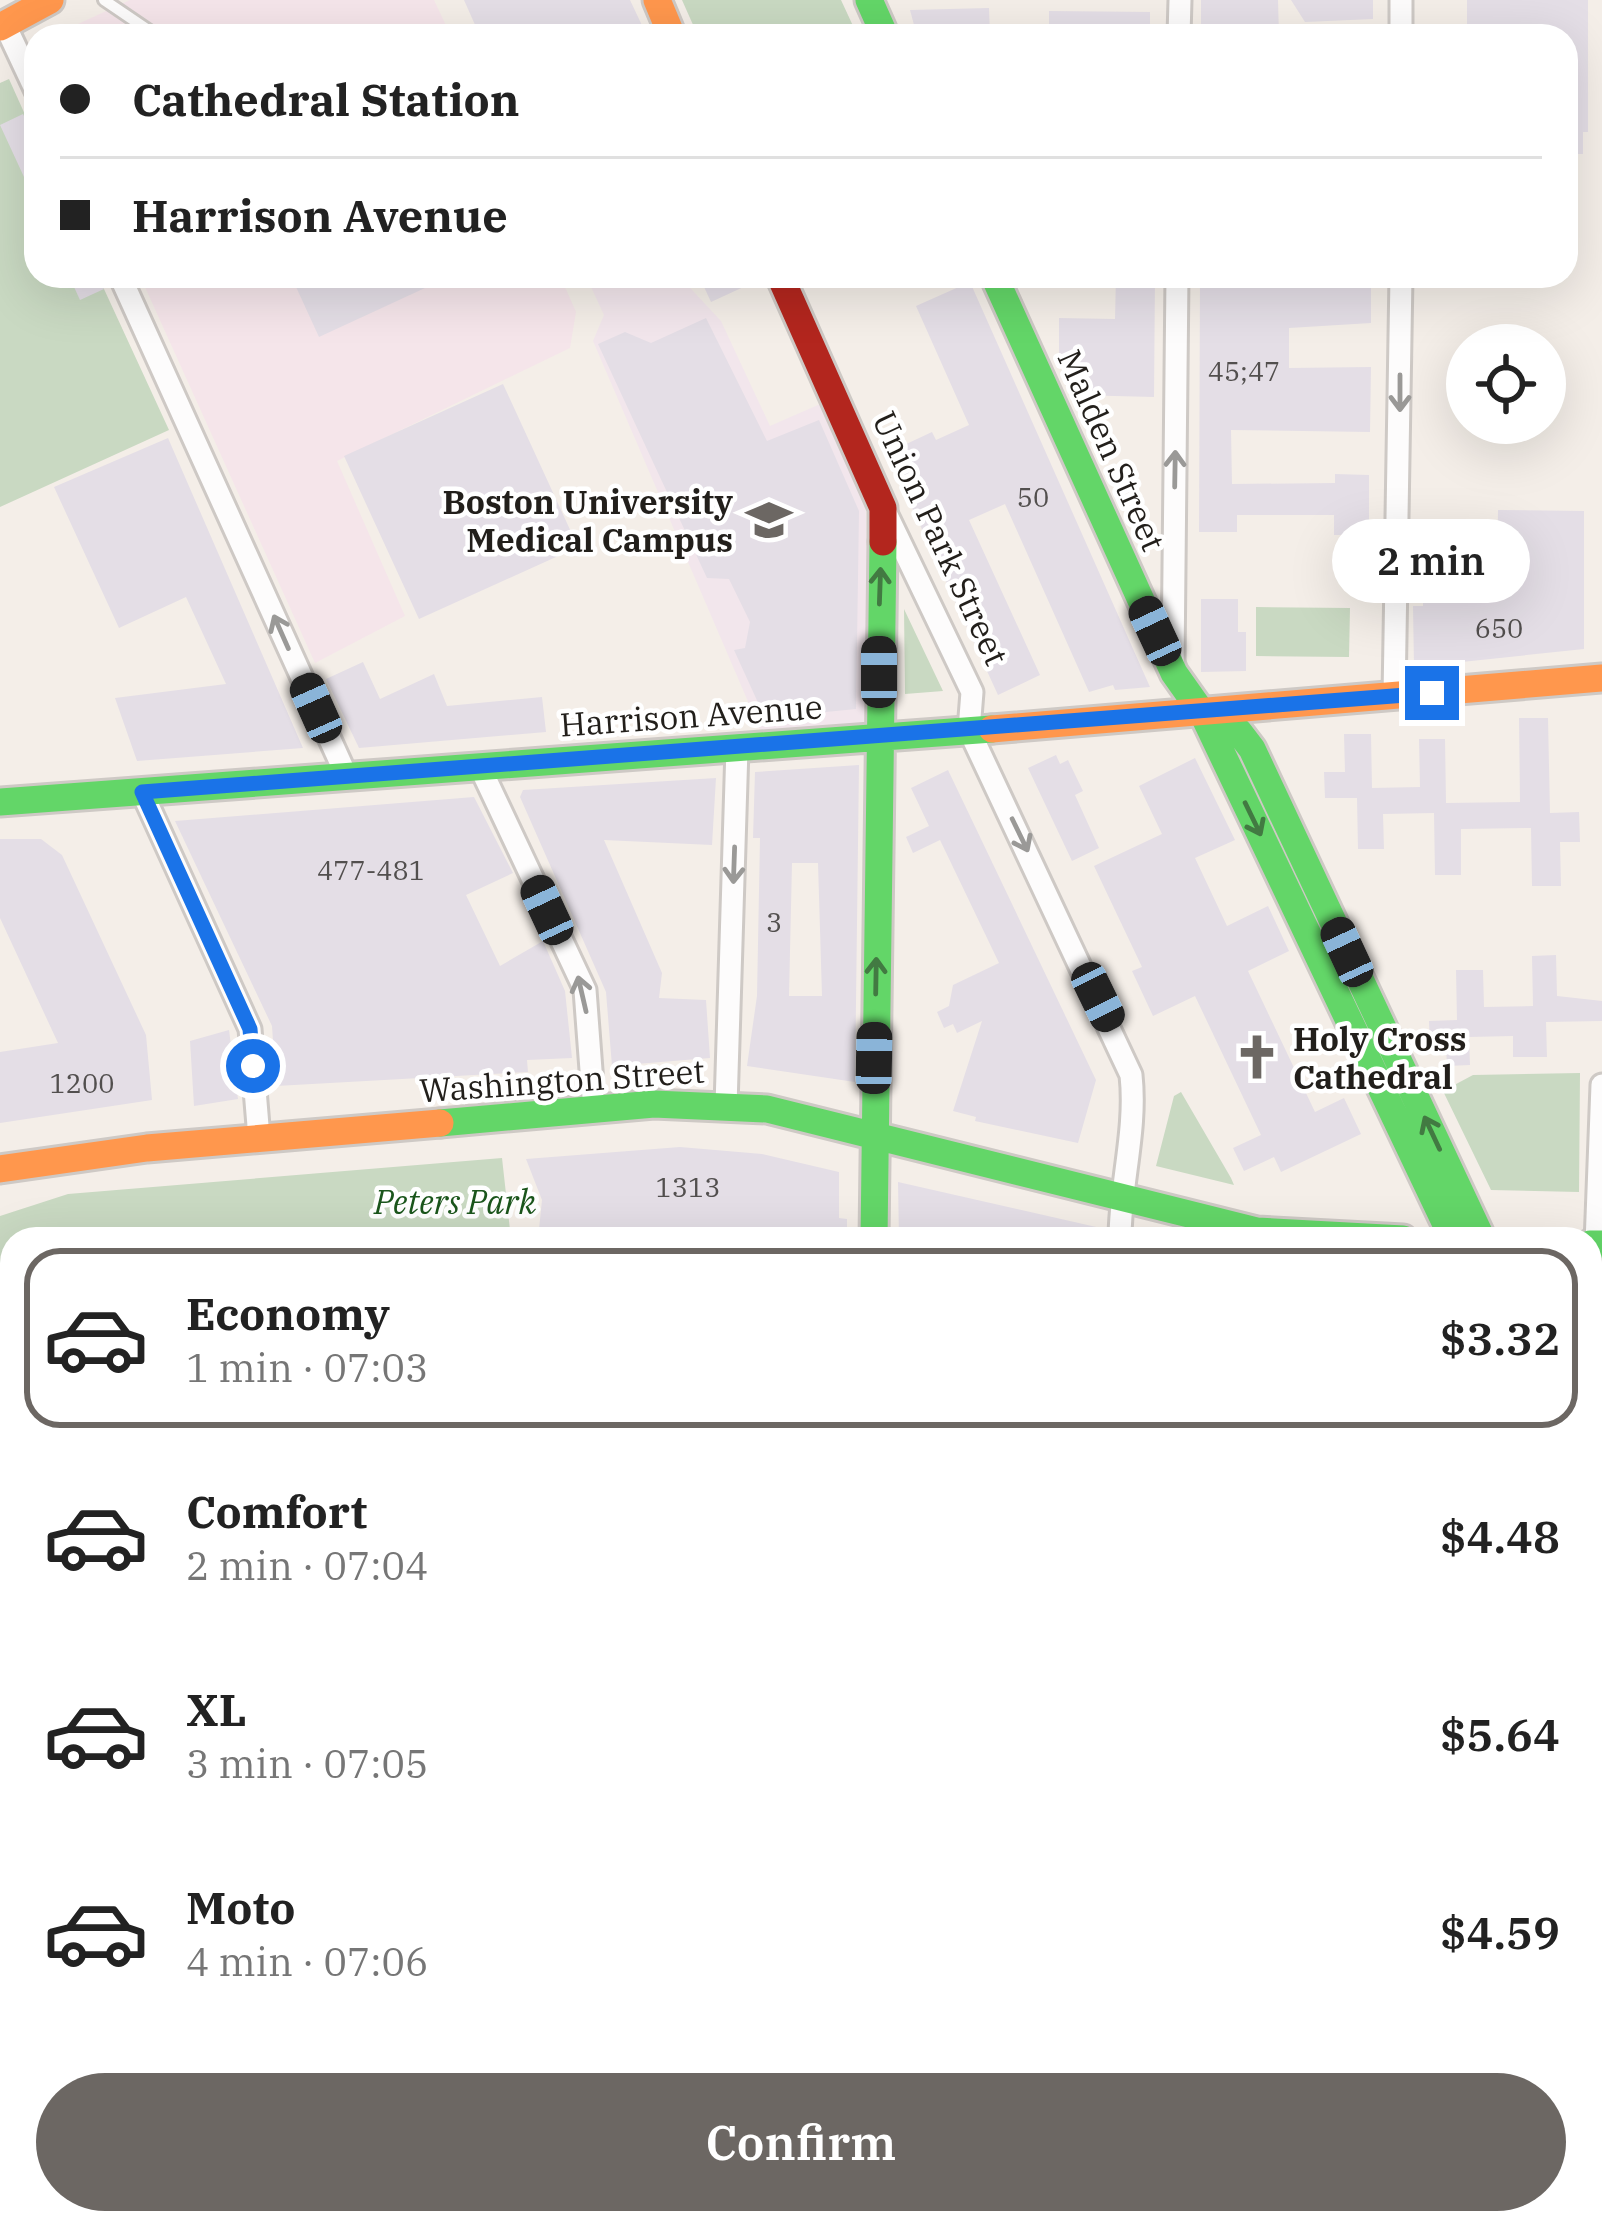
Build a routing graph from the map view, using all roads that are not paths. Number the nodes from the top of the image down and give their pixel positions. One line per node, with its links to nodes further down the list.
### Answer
1 (50, 0): 4 (main road)
2 (104, 0): 3 (lane)
3 (139, 24)
4 (3, 26): 5 (street)
5 (24, 67)
6 (125, 288): 20 (street, one-way to 6)
7 (785, 288): 11 (main road, Union Park Street)
8 (999, 288): 12 (main road, Malden Street)
9 (1177, 288): 12 (street, one-way to 9)
10 (1401, 288): 14 (street, one-way to 14)
11 (884, 508): 16 (street, Union Park Street); 17 (main road, one-way to 11)
12 (1172, 670): 15 (main road, Malden Street)
13 (1602, 678): 14 (main road, Harrison Avenue)
14 (1394, 697): 15 (main road, Harrison Avenue)
15 (1203, 714): 16 (main road, Harrison Avenue); 33 (main road, one-way to 33); 34 (main road, one-way to 15)
16 (970, 730): 17 (main road, Harrison Avenue); 29 (street, Union Park Street, one-way to 29)
17 (880, 737): 18 (main road, Harrison Avenue); 26 (main road, one-way to 17)
18 (737, 748): 19 (main road, Harrison Avenue); 24 (street, one-way to 24)
19 (480, 767): 20 (main road, Harrison Avenue); 25 (street, one-way to 19)
20 (347, 777): 21 (main road, Harrison Avenue)
21 (142, 792): 22 (main road, Harrison Avenue); 27 (street)
22 (0, 802)
23 (1602, 1084): 35 (street)
24 (726, 1106): 25 (main road, Washington Street); 26 (main road, Washington Street)
25 (593, 1110): 27 (main road, Washington Street)
26 (873, 1135): 29 (main road, Washington Street); 30 (main road)
27 (259, 1138): 28 (main road, Washington Street)
28 (0, 1169)
29 (1120, 1198): 31 (street, Union Park Street); 32 (main road, Washington Street)
30 (874, 1227)
31 (1120, 1227)
32 (1246, 1227)
33 (1447, 1227)
34 (1476, 1227)
35 (1597, 1227)
36 (1602, 1603): 37 (main road)
37 (1602, 1618): 38 (main road)
38 (1602, 1637)

